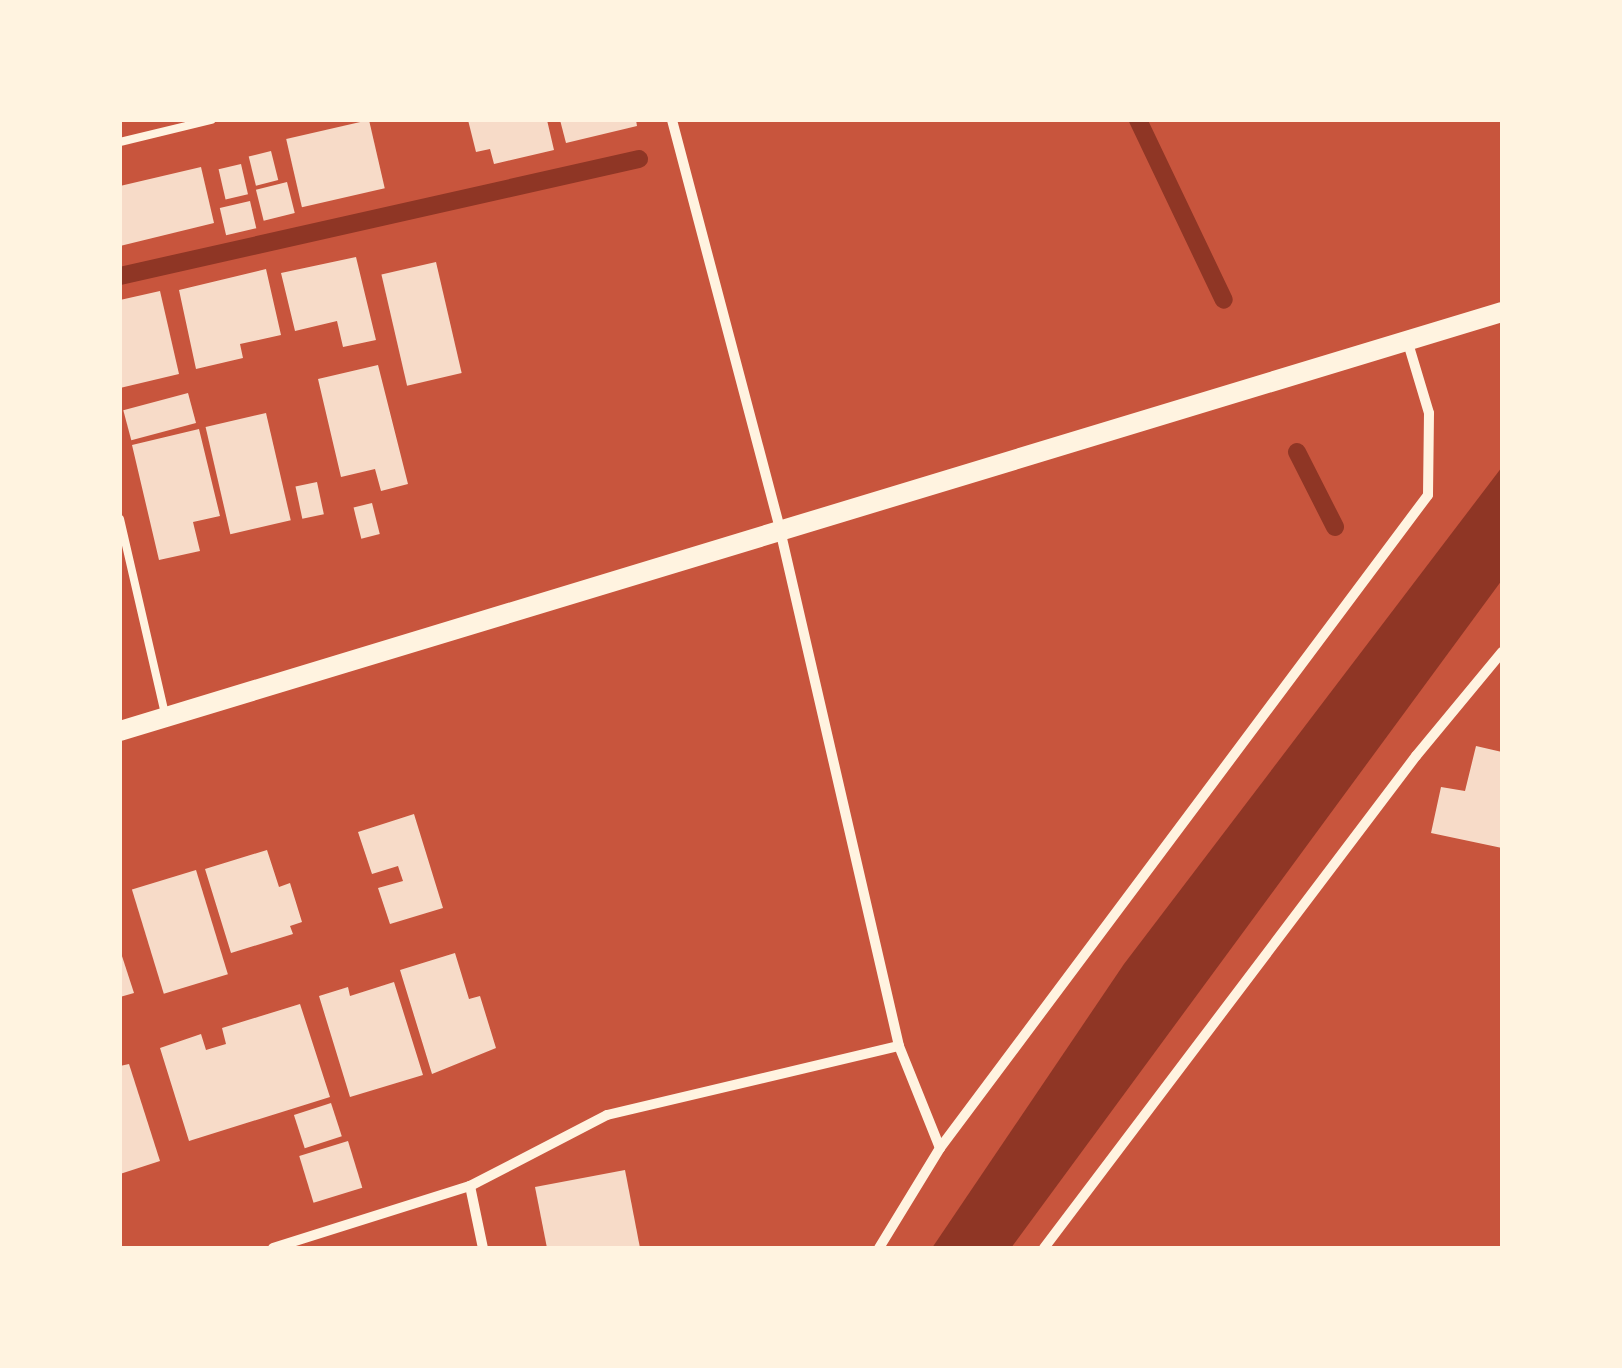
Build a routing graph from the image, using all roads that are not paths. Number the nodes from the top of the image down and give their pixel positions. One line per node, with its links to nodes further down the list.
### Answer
1 (211, 120): 3 (lane)
2 (672, 120): 7 (street)
3 (120, 142)
4 (1502, 312): 5 (main road)
5 (1408, 343): 7 (main road); 12 (street)
6 (120, 519): 9 (lane)
7 (781, 534): 9 (main road); 11 (street)
8 (1502, 652): 17 (street)
9 (166, 717): 10 (main road)
10 (120, 732)
11 (899, 1046): 12 (street); 13 (street)
12 (940, 1148): 16 (street)
13 (470, 1186): 14 (street); 15 (street)
14 (272, 1248)
15 (483, 1248)
16 (879, 1248)
17 (1044, 1248)

